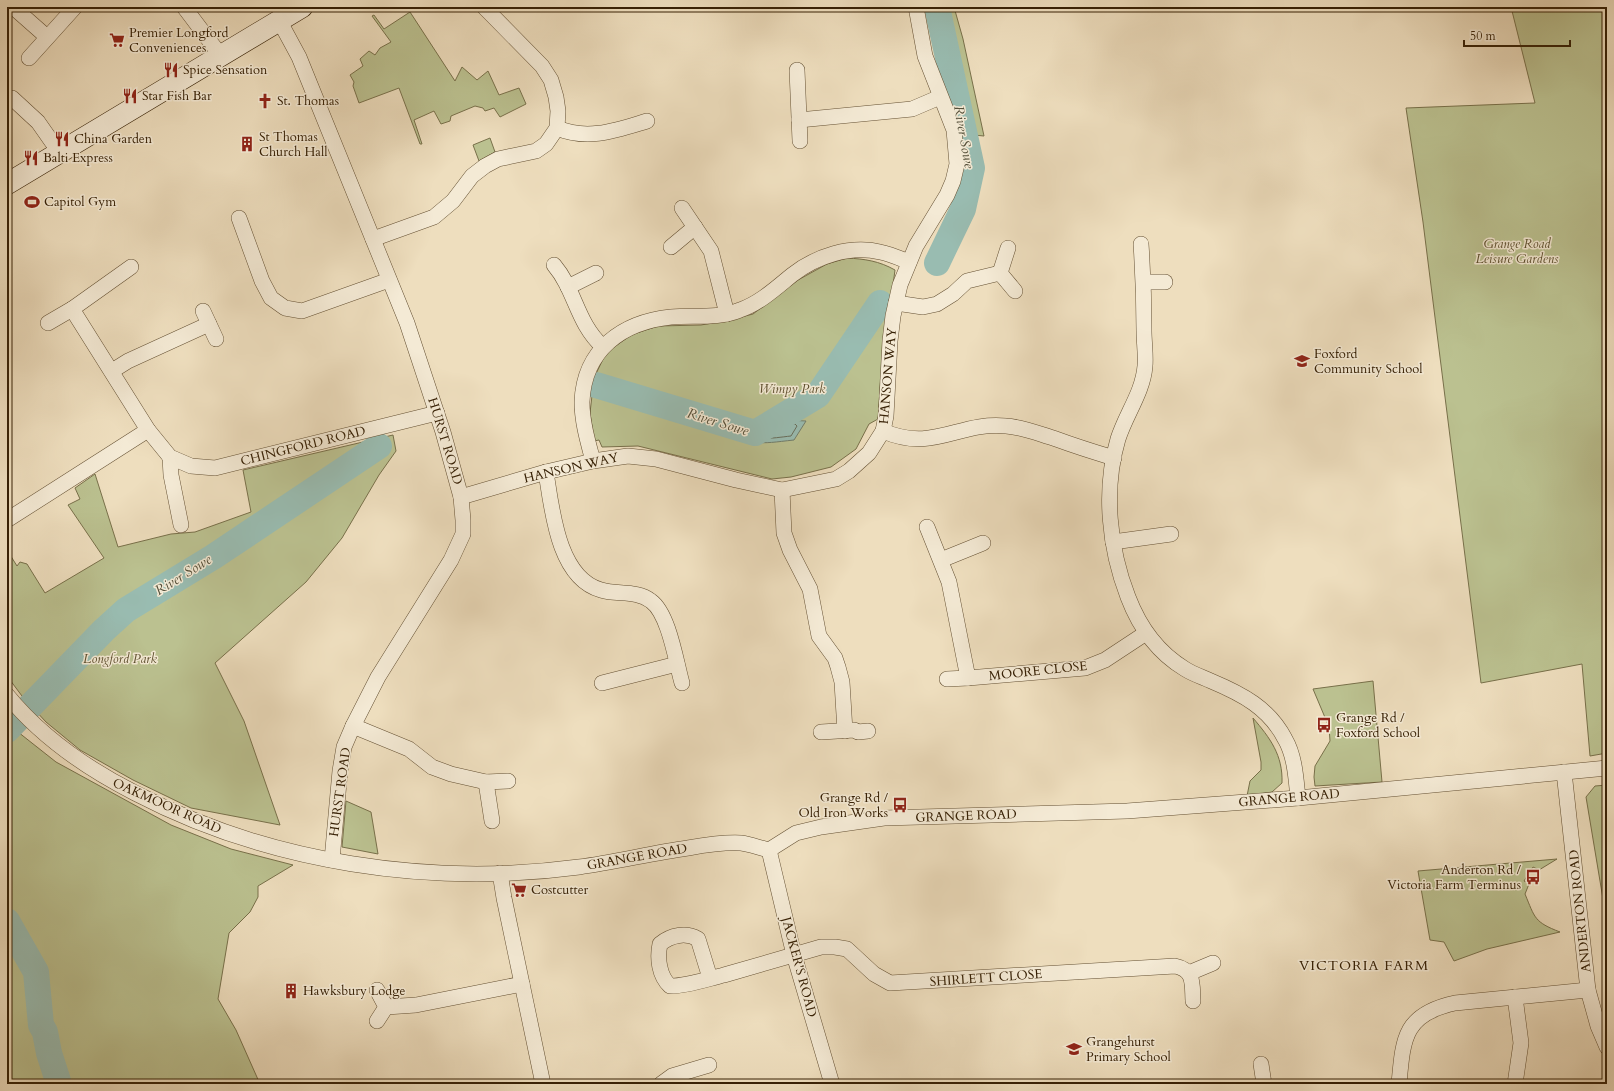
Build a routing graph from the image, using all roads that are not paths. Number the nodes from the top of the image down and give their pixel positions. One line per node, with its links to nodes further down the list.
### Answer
1 (13, 7): 8 (street)
2 (75, 7): 8 (street)
3 (184, 7): 9 (street)
4 (302, 7): 7 (main road)
5 (484, 7): 16 (street)
6 (916, 7): 12 (street, HANSON WAY)
7 (279, 20): 9 (main road); 23 (street, HURST ROAD)
8 (47, 37): 10 (street)
9 (221, 56): 18 (main road)
10 (29, 58)
11 (797, 70): 14 (street)
12 (940, 96): 14 (street); 27 (street, HANSON WAY)
13 (12, 98): 18 (street)
14 (800, 120): 17 (street)
15 (647, 121): 16 (street)
16 (557, 128): 23 (street)
17 (800, 141)
18 (59, 152): 19 (main road)
19 (7, 184)
20 (682, 208): 22 (street)
21 (239, 218): 32 (street)
22 (695, 227): 25 (street); 39 (street)
23 (373, 239): 32 (street, HURST ROAD)
24 (1141, 244): 33 (street)
25 (671, 248)
26 (1008, 248): 31 (street)
27 (909, 262): 37 (street, HANSON WAY); 39 (street)
28 (554, 265): 35 (street)
29 (131, 268): 38 (street)
30 (596, 272): 35 (street)
31 (1000, 273): 36 (street); 37 (street)
32 (389, 280): 44 (street, HURST ROAD)
33 (1144, 282): 34 (street); 48 (street)
34 (1165, 282)
35 (568, 286): 42 (street)
36 (1015, 291)
37 (896, 304): 46 (street, HANSON WAY)
38 (72, 309): 40 (street); 43 (street, CHINGFORD ROAD)
39 (727, 314): 42 (street)
40 (48, 323)
41 (216, 339): 43 (street)
42 (604, 347): 49 (street)
43 (112, 371): 45 (street, CHINGFORD ROAD)
44 (437, 413): 47 (street, CHINGFORD ROAD); 52 (street, HURST ROAD)
45 (148, 430): 47 (street, CHINGFORD ROAD); 53 (street)
46 (883, 431): 48 (street); 51 (street, HANSON WAY)
47 (170, 457): 54 (street)
48 (1114, 458): 57 (street)
49 (593, 461): 50 (street, HANSON WAY); 51 (street, HANSON WAY)
50 (546, 472): 52 (street, HANSON WAY); 61 (street)
51 (782, 490): 68 (street)
52 (461, 497): 67 (street, HURST ROAD)
53 (7, 520)
54 (181, 525)
55 (927, 527): 59 (street)
56 (1171, 534): 57 (street)
57 (1113, 542): 60 (street)
58 (982, 543): 59 (street)
59 (941, 560): 62 (street)
60 (1146, 633): 62 (street, MOORE CLOSE); 75 (street)
61 (677, 664): 64 (street); 65 (street)
62 (968, 678): 63 (street, MOORE CLOSE)
63 (947, 679)
64 (602, 683)
65 (682, 683)
66 (11, 700): 78 (street, OAKMOOR ROAD)
67 (353, 726): 74 (street); 78 (street, HURST ROAD)
68 (845, 730): 69 (street); 70 (street)
69 (821, 732)
70 (868, 732)
71 (1607, 768): 72 (street, GRANGE ROAD)
72 (1564, 772): 75 (street, GRANGE ROAD); 86 (street, ANDERTON ROAD)
73 (508, 781): 74 (street)
74 (486, 782): 76 (street)
75 (1298, 798): 77 (street, GRANGE ROAD)
76 (492, 821)
77 (769, 850): 79 (street, GRANGE ROAD); 80 (street, JACKER'S ROAD)
78 (332, 860): 79 (street, GRANGE ROAD)
79 (500, 873): 84 (street)
80 (794, 955): 82 (street, SHIRLETT CLOSE); 83 (street, SHIRLETT CLOSE); 96 (street, JACKER'S ROAD)
81 (1213, 963): 82 (street)
82 (1189, 973): 88 (street)
83 (710, 978)
84 (522, 984): 89 (street); 94 (street)
85 (377, 990): 89 (street)
86 (1588, 990): 87 (street); 91 (street, ANDERTON ROAD)
87 (1515, 997): 98 (street); 99 (street)
88 (1193, 1001)
89 (386, 1007): 90 (street)
90 (378, 1021)
91 (1607, 1047)
92 (1261, 1064): 97 (street)
93 (709, 1065): 95 (street)
94 (543, 1084)
95 (661, 1084)
96 (832, 1084)
97 (1264, 1084)
98 (1399, 1084)
99 (1515, 1084)

